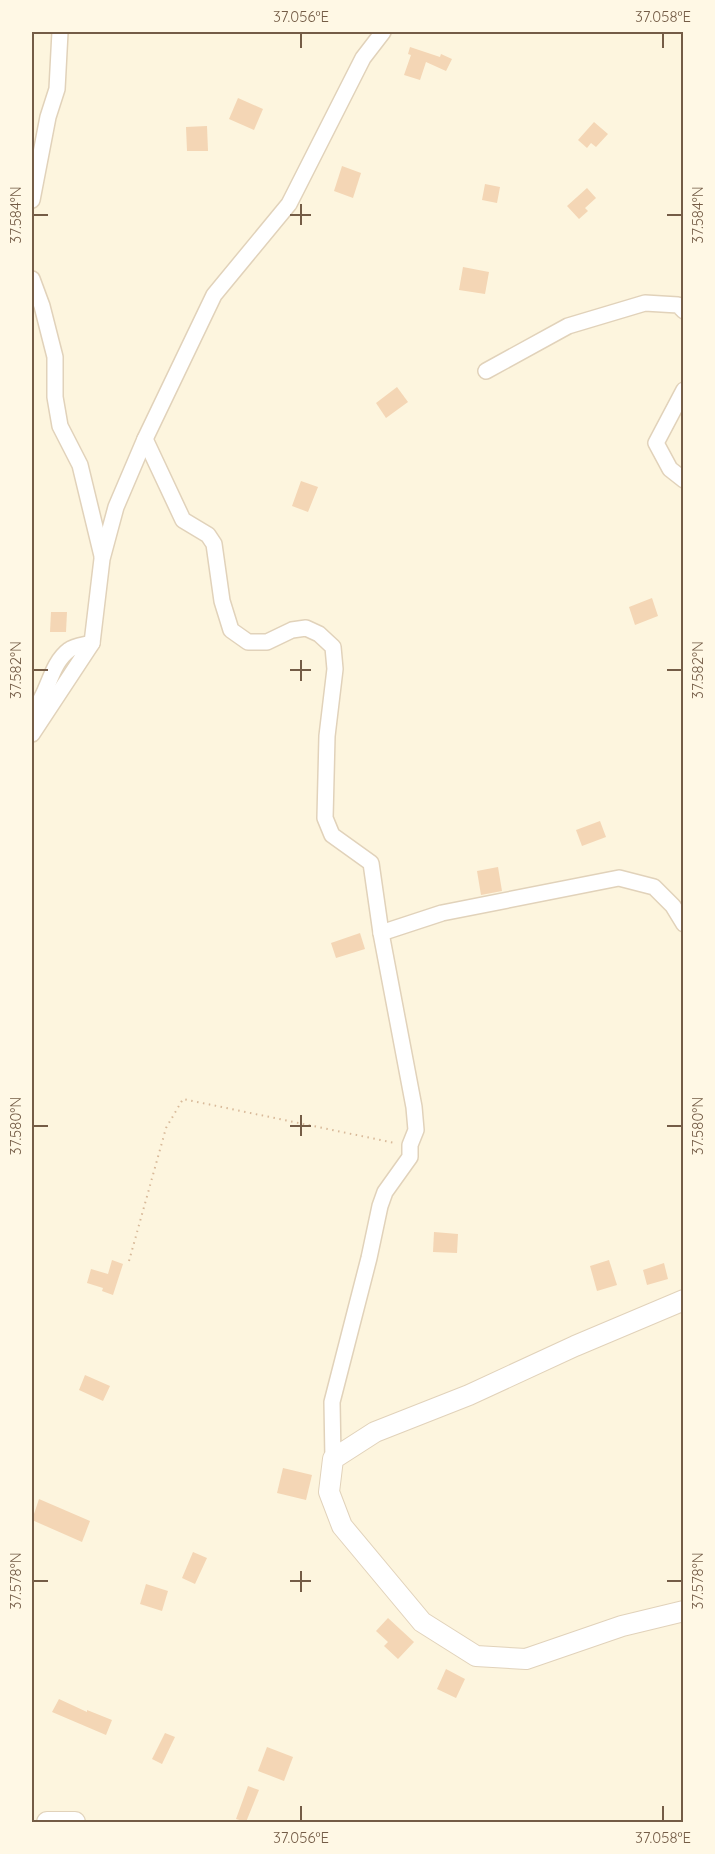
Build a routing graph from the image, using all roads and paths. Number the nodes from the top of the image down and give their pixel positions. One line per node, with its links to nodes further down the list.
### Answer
1 (60, 32): 3 (street)
2 (383, 32): 8 (street)
3 (32, 200)
4 (32, 279): 10 (street)
5 (684, 311): 6 (street)
6 (486, 371)
7 (684, 390): 9 (street)
8 (144, 439): 10 (street); 15 (street)
9 (684, 480)
10 (102, 559): 11 (street)
11 (92, 643): 12 (street); 13 (street)
12 (32, 712)
13 (32, 734)
14 (684, 924): 15 (street)
15 (381, 933): 16 (street)
16 (410, 1145): 17 (path); 19 (street)
17 (129, 1261)
18 (684, 1300): 19 (street)
19 (333, 1459): 20 (street)
20 (684, 1611)
21 (48, 1822): 22 (street)
22 (75, 1822)

